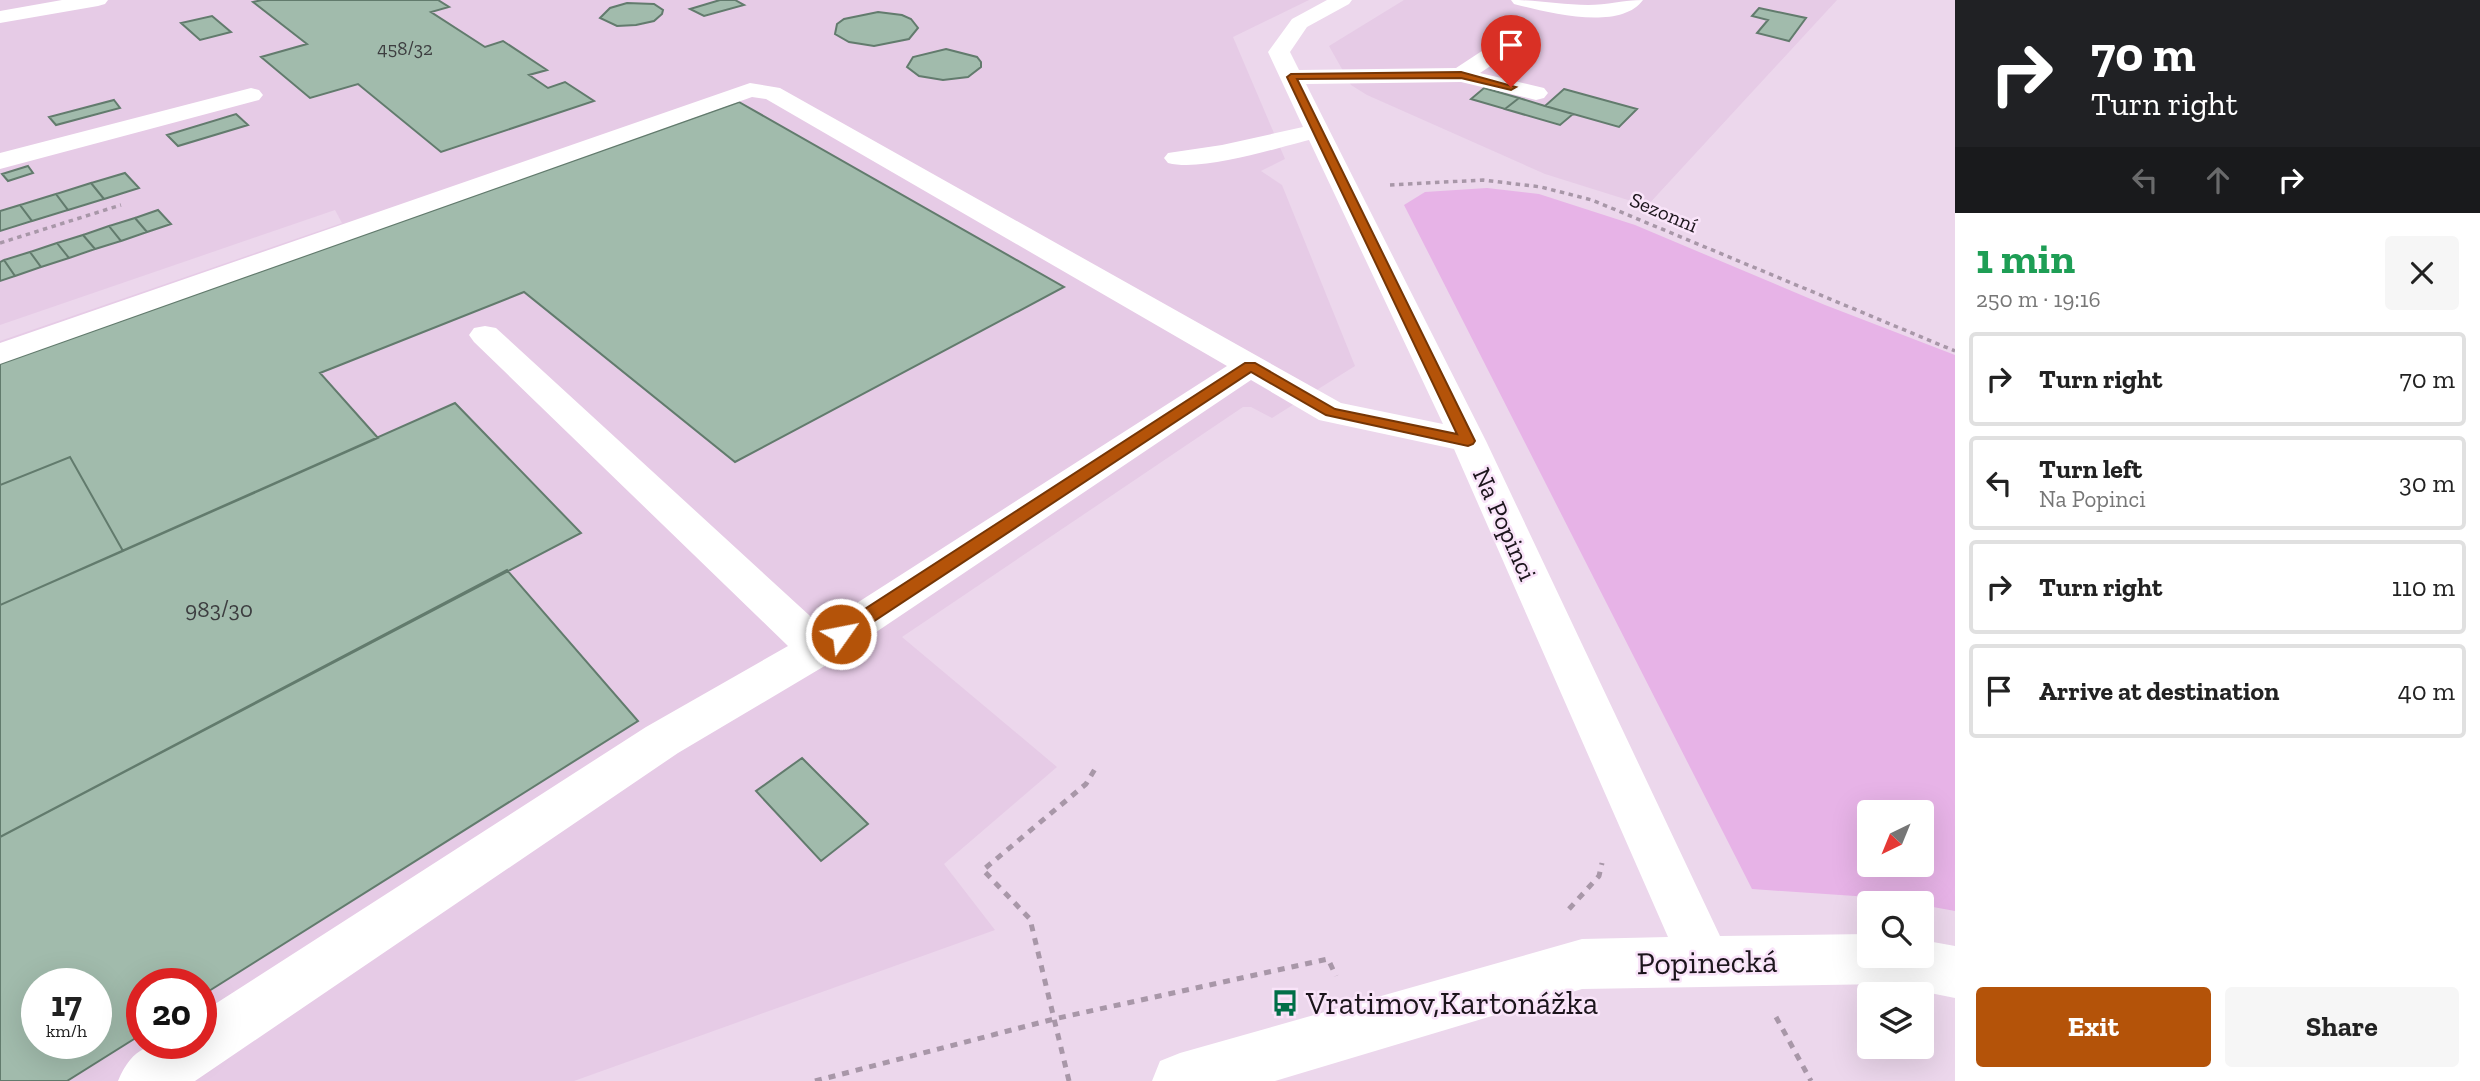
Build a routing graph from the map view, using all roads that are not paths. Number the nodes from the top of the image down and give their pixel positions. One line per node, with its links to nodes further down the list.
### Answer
1 (98, 0): 5 (street)
2 (1342, 0): 8 (street, Na Popinci)
3 (1521, 0): 4 (street)
4 (1633, 0)
5 (0, 17)
6 (1502, 48): 7 (street)
7 (1461, 75): 8 (street); 9 (street)
8 (1291, 77): 11 (street, Na Popinci)
9 (1536, 93)
10 (251, 95): 13 (street)
11 (1317, 131): 12 (street); 17 (street, Na Popinci)
12 (1177, 158)
13 (0, 161)
14 (485, 335): 18 (street)
15 (0, 354): 16 (street)
16 (1250, 366): 17 (street); 18 (street)
17 (1468, 441): 19 (street, Na Popinci)
18 (818, 649): 21 (street)
19 (1725, 961): 20 (street, Popinecká); 22 (street, Popinecká)
20 (1955, 972)
21 (146, 1081)
22 (1180, 1081)

